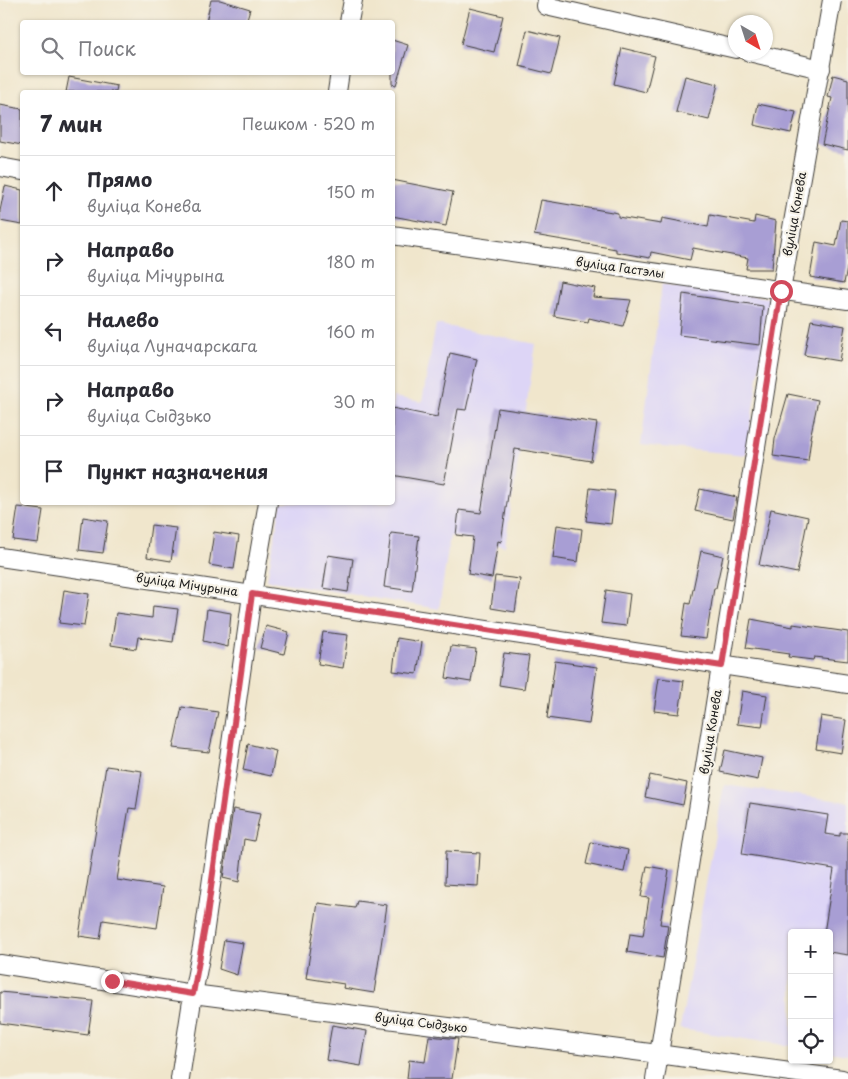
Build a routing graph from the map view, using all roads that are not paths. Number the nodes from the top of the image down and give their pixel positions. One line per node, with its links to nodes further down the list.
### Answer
1 (353, 0): 4 (street)
2 (547, 0): 5 (street)
3 (832, 0): 7 (street, вуліца Конева)
4 (349, 20)
5 (728, 47)
6 (773, 58): 7 (street)
7 (821, 69): 13 (street, вуліца Конева)
8 (340, 75): 9 (street)
9 (337, 90)
10 (0, 167): 11 (street)
11 (20, 171)
12 (395, 235): 13 (street, вуліца Гастэлы)
13 (781, 291): 14 (street, вуліца Гастэлы); 18 (street, вуліца Конева)
14 (848, 300)
15 (267, 505): 17 (street)
16 (0, 557): 17 (street, вуліца Мічурына)
17 (252, 594): 18 (street, вуліца Мічурына); 21 (street)
18 (722, 666): 19 (street, вуліца Мічурына); 22 (street, вуліца Конева)
19 (848, 684)
20 (0, 964): 21 (street, вуліца Сыдзько)
21 (193, 994): 22 (street, вуліца Сыдзько); 23 (street)
22 (658, 1054): 24 (street, вуліца Конева); 25 (street, вуліца Сыдзько)
23 (180, 1079)
24 (654, 1079)
25 (842, 1079)

